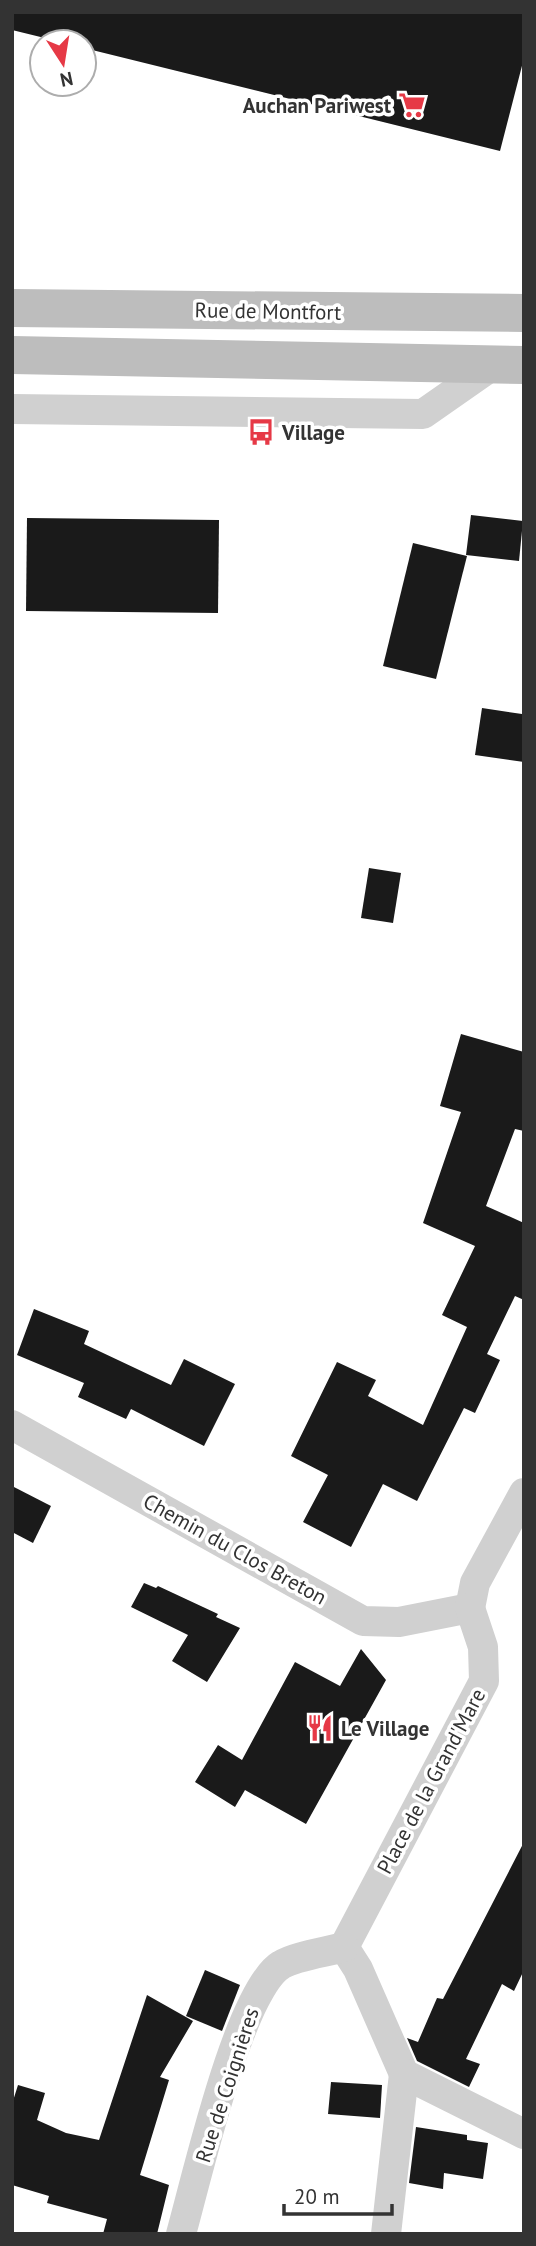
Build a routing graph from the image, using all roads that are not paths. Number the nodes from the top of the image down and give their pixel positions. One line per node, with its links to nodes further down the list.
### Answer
1 (12, 308): 2 (street, Rue de Montfort)
2 (524, 313)
3 (12, 355): 4 (street)
4 (510, 364): 5 (street)
5 (12, 409)
6 (12, 1425): 8 (street, Chemin du Clos Breton)
7 (524, 1493): 8 (street)
8 (470, 1608): 9 (street, Place de la Grand'Mare)
9 (344, 1947): 10 (street); 12 (street, Rue de Coignières)
10 (404, 2074): 11 (street); 13 (street)
11 (524, 2134)
12 (181, 2234)
13 (386, 2234)

